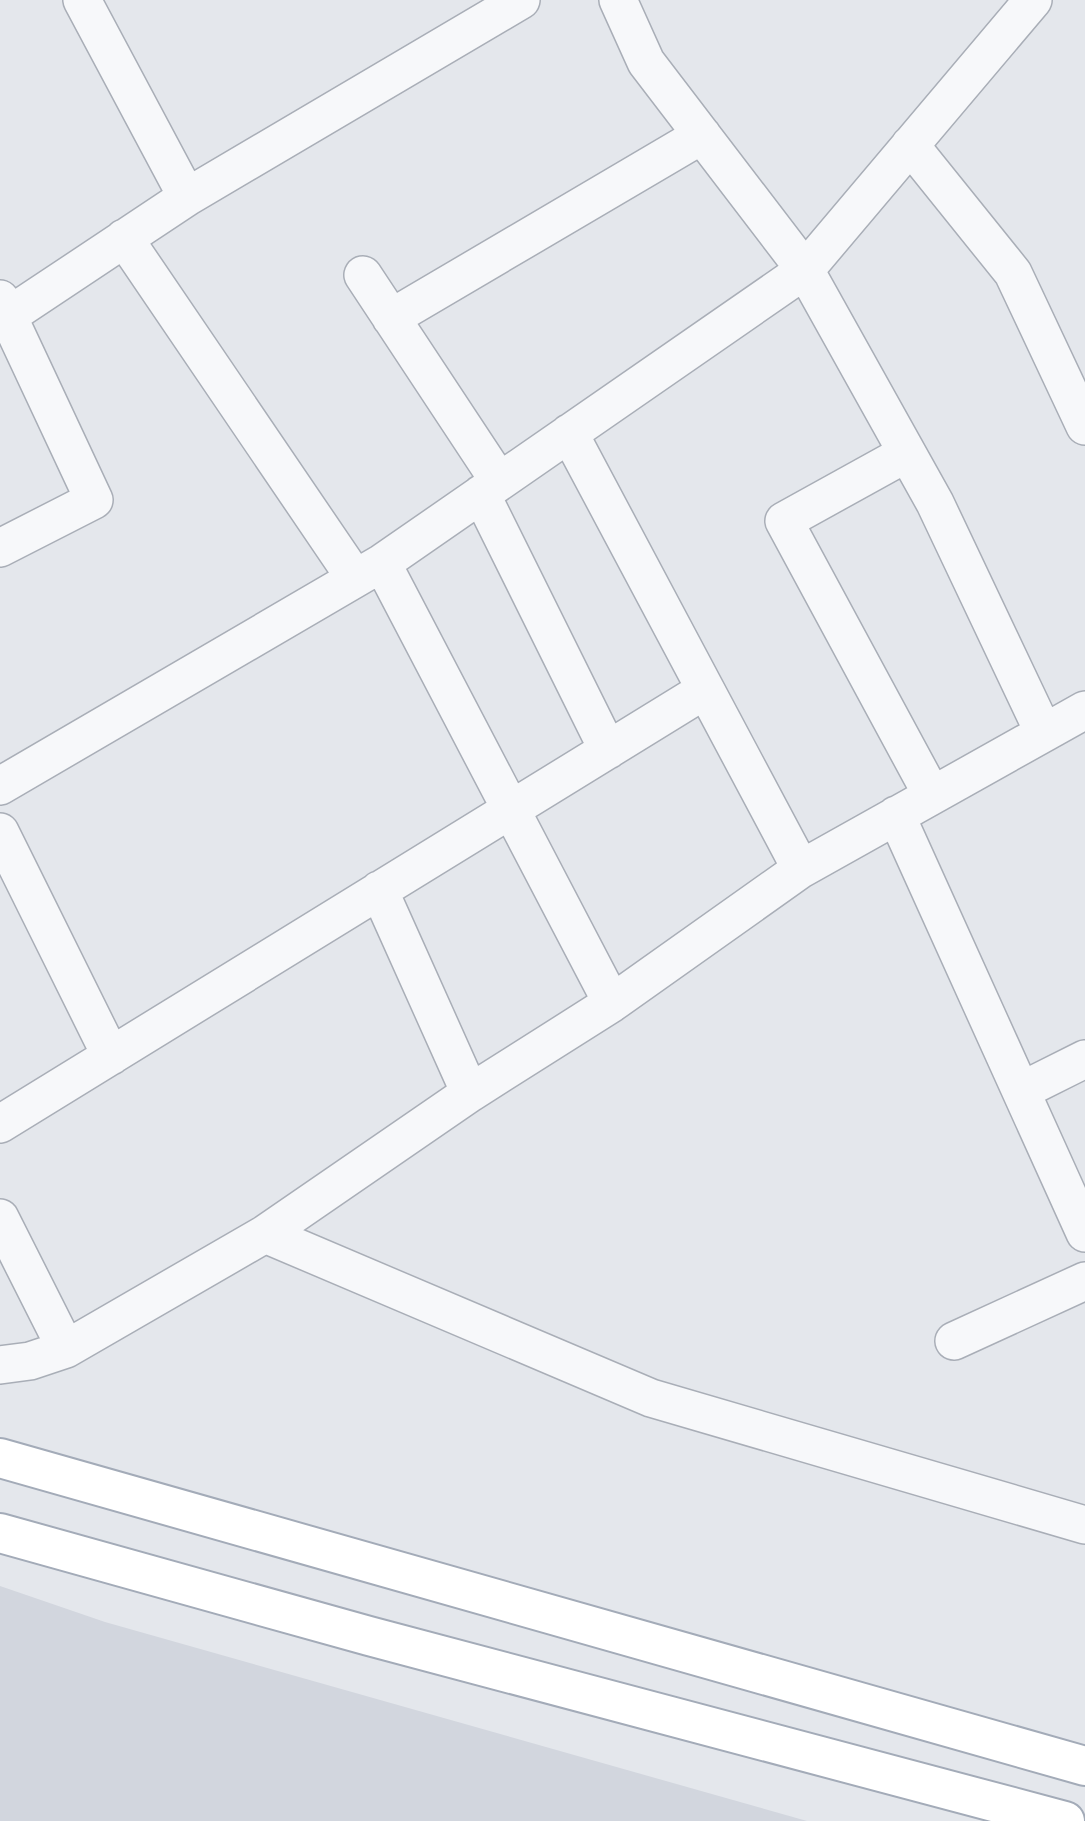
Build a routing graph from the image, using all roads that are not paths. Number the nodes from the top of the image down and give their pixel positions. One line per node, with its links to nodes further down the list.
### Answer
1 (82, 0): 7 (street)
2 (521, 0): 7 (street)
3 (618, 0): 5 (street)
4 (1032, 0): 6 (street)
5 (702, 135): 9 (street); 12 (street)
6 (910, 145): 9 (street); 13 (street)
7 (187, 197): 8 (street)
8 (124, 238): 11 (street); 18 (street)
9 (804, 270): 14 (street); 15 (street)
10 (363, 275): 12 (street)
11 (4, 307): 17 (street)
12 (391, 318): 16 (street)
13 (1085, 426)
14 (569, 433): 16 (street); 19 (street)
15 (907, 453): 21 (street); 24 (street)
16 (490, 487): 18 (street); 22 (street)
17 (0, 548)
18 (369, 570): 23 (street); 25 (street)
19 (705, 690): 22 (street); 28 (street)
20 (1085, 710): 21 (street)
21 (1043, 731): 24 (street)
22 (608, 750): 25 (street)
23 (0, 786)
24 (932, 795): 26 (street)
25 (511, 809): 29 (street); 30 (street)
26 (896, 815): 28 (street); 33 (street)
27 (0, 832): 31 (street)
28 (801, 869): 30 (street)
29 (379, 890): 31 (street); 34 (street)
30 (612, 1003): 34 (street)
31 (111, 1056): 35 (street)
32 (1085, 1059): 33 (street)
33 (1021, 1091): 37 (street)
34 (470, 1093): 38 (street)
35 (0, 1124)
36 (0, 1218): 41 (street)
37 (1085, 1233)
38 (265, 1234): 41 (street); 44 (street)
39 (1085, 1281): 40 (street)
40 (954, 1340)
41 (66, 1349): 42 (street)
42 (0, 1365)
43 (0, 1458): 46 (main road)
44 (1085, 1525)
45 (0, 1533): 47 (main road)
46 (1085, 1766)
47 (1065, 1821)

